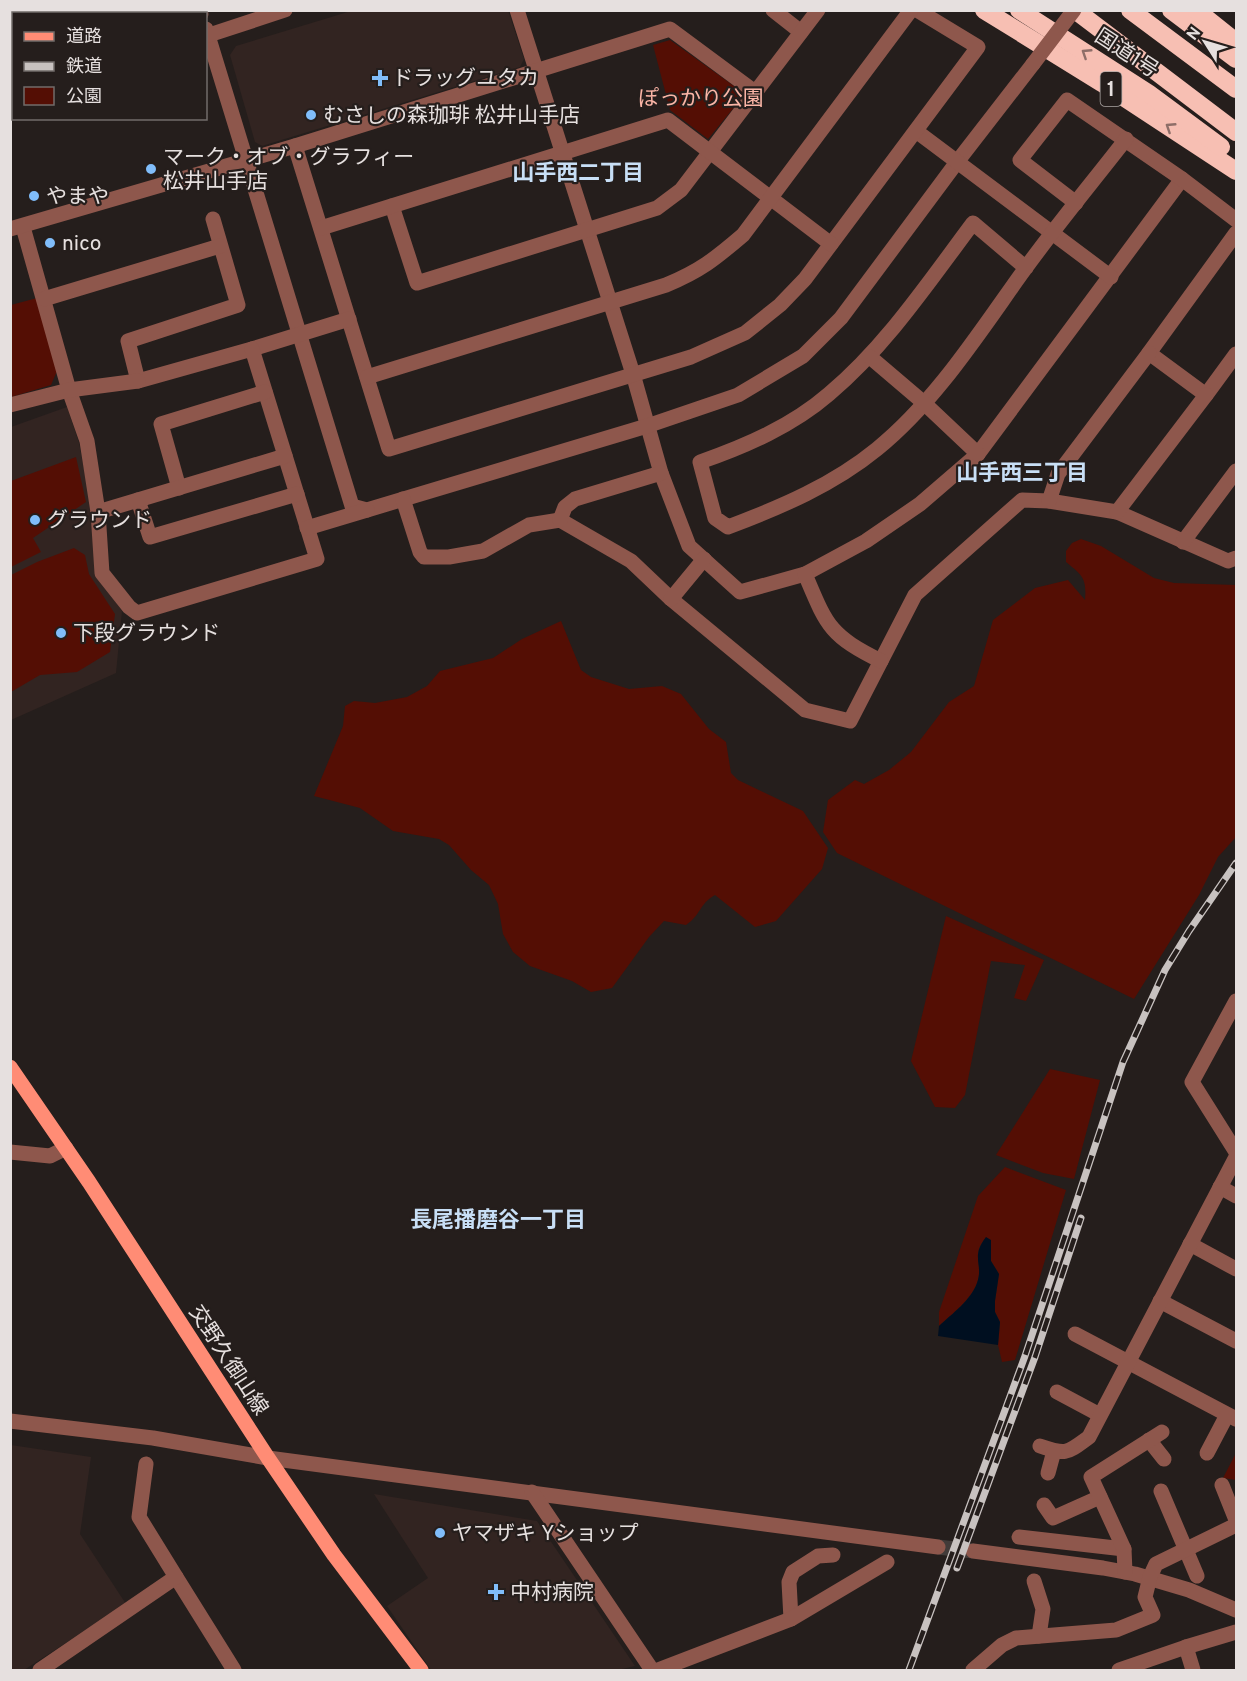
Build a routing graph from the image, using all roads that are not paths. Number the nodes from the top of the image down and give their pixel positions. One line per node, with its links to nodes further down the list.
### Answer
1 (285, 10): 15 (street)
2 (772, 10): 14 (street)
3 (818, 10): 14 (street)
4 (911, 10): 34 (street)
5 (917, 10): 23 (street)
6 (984, 10): 32 (highway, 1, one-way to 6)
7 (1019, 10): 29 (highway, 国道1号 / 1, one-way to 7)
8 (1064, 10): 18 (highway)
9 (1074, 10): 18 (highway); 31 (street, bridge)
10 (1130, 10): 21 (highway)
11 (1171, 10): 19 (highway)
12 (1196, 10): 17 (highway)
13 (520, 11): 20 (street)
14 (801, 32): 22 (street)
15 (207, 34)
16 (207, 37): 30 (street)
17 (1236, 42)
18 (1122, 46): 24 (highway)
19 (1236, 59)
20 (536, 71): 22 (street); 26 (street); 28 (street)
21 (1236, 90)
22 (755, 92): 27 (street)
23 (916, 131): 31 (street); 44 (street)
24 (1236, 132)
25 (1126, 139): 33 (street); 35 (street); 35 (street)
26 (295, 146): 30 (street); 40 (street)
27 (710, 152): 28 (street); 34 (street); 41 (street)
28 (562, 153): 36 (street); 41 (street)
29 (1236, 159)
30 (246, 160): 39 (street); 51 (street)
31 (957, 162): 42 (street); 64 (street)
32 (1236, 171)
33 (1182, 179): 38 (street); 47 (street)
34 (771, 198): 44 (street); 49 (street)
35 (1076, 203): 42 (street)
36 (392, 206): 40 (street); 41 (street)
37 (213, 219): 45 (street)
38 (1236, 220)
39 (17, 228): 48 (street)
40 (321, 228): 50 (street)
41 (587, 231): 49 (street)
42 (1052, 233): 46 (street); 47 (street)
43 (1236, 233): 53 (street)
44 (831, 244): 56 (street)
45 (220, 246): 48 (street); 58 (street)
46 (1026, 267): 55 (street); 62 (street)
47 (1111, 277): 65 (street)
48 (44, 299): 59 (street)
49 (610, 302): 56 (street); 57 (street)
50 (349, 319): 51 (street); 57 (street)
51 (300, 334): 52 (street); 74 (street)
52 (252, 350): 58 (street); 60 (street)
53 (1149, 352): 61 (street); 73 (street)
54 (1236, 354): 61 (street)
55 (870, 357): 62 (street); 62 (street)
56 (633, 374): 57 (street); 64 (street)
57 (367, 377)
58 (138, 381): 59 (street)
59 (69, 390): 63 (street); 75 (street)
60 (265, 392): 66 (street); 69 (street)
61 (1206, 395): 76 (street)
62 (924, 403): 65 (street)
63 (10, 405)
64 (647, 426): 68 (street); 72 (street)
65 (978, 454): 82 (street)
66 (285, 456): 69 (street); 70 (street)
67 (1236, 471): 79 (street)
68 (661, 473): 77 (street); 81 (street)
69 (179, 488): 71 (street)
70 (297, 494): 71 (street); 78 (street)
71 (138, 500): 75 (street)
72 (403, 500): 74 (street); 77 (street)
73 (1049, 501): 76 (street); 84 (street)
74 (367, 510): 78 (street)
75 (98, 512): 78 (street)
76 (1117, 513): 79 (street)
77 (560, 520): 83 (street)
78 (307, 528)
79 (1183, 542): 80 (street)
80 (1236, 558)
81 (704, 559): 82 (street); 83 (street)
82 (805, 574): 84 (street)
83 (671, 599): 84 (street)
84 (881, 661)
85 (1236, 1001): 89 (street)
86 (10, 1067): 87 (main road, 交野久御山線)
87 (66, 1148): 88 (street); 104 (main road, 交野久御山線)
88 (10, 1152)
89 (1236, 1152)
90 (1236, 1157): 91 (street)
91 (1220, 1187): 92 (street); 93 (street)
92 (1236, 1196)
93 (1190, 1244): 94 (street); 95 (street)
94 (1236, 1269)
95 (1160, 1301): 97 (street); 98 (street)
96 (1074, 1334): 98 (street)
97 (1236, 1341)
98 (1128, 1363): 100 (street); 101 (street)
99 (1057, 1392): 100 (street)
100 (1100, 1415): 107 (street)
101 (1232, 1417): 103 (street)
102 (10, 1421): 104 (street)
103 (1207, 1453)
104 (268, 1458): 110 (street); 136 (main road, 交野久御山線)
105 (1164, 1460): 111 (street)
106 (146, 1464): 126 (street)
107 (1048, 1473)
108 (1222, 1485): 114 (street)
109 (1161, 1491): 120 (street)
110 (532, 1492): 118 (street); 137 (street)
111 (1100, 1497): 113 (street); 119 (street)
112 (1044, 1505): 113 (street)
113 (1066, 1512): 117 (street)
114 (1236, 1520)
115 (1236, 1525): 120 (street)
116 (1019, 1537): 117 (street)
117 (1061, 1542): 119 (street)
118 (938, 1547)
119 (1124, 1549): 124 (street)
120 (1186, 1550): 125 (street); 127 (street)
121 (973, 1551): 124 (street)
122 (833, 1555): 130 (street)
123 (887, 1563): 130 (street)
124 (1125, 1572): 127 (street)
125 (1197, 1576)
126 (176, 1577): 134 (street); 135 (street)
127 (1150, 1577): 129 (street); 132 (street)
128 (1034, 1581): 132 (street)
129 (1236, 1610)
130 (791, 1619): 138 (street)
131 (1236, 1632): 133 (street)
132 (1039, 1636): 139 (street)
133 (1186, 1647): 140 (street); 141 (street)
134 (40, 1671)
135 (234, 1671)
136 (421, 1671)
137 (652, 1671)
138 (658, 1671)
139 (973, 1671)
140 (1119, 1671)
141 (1193, 1671)

